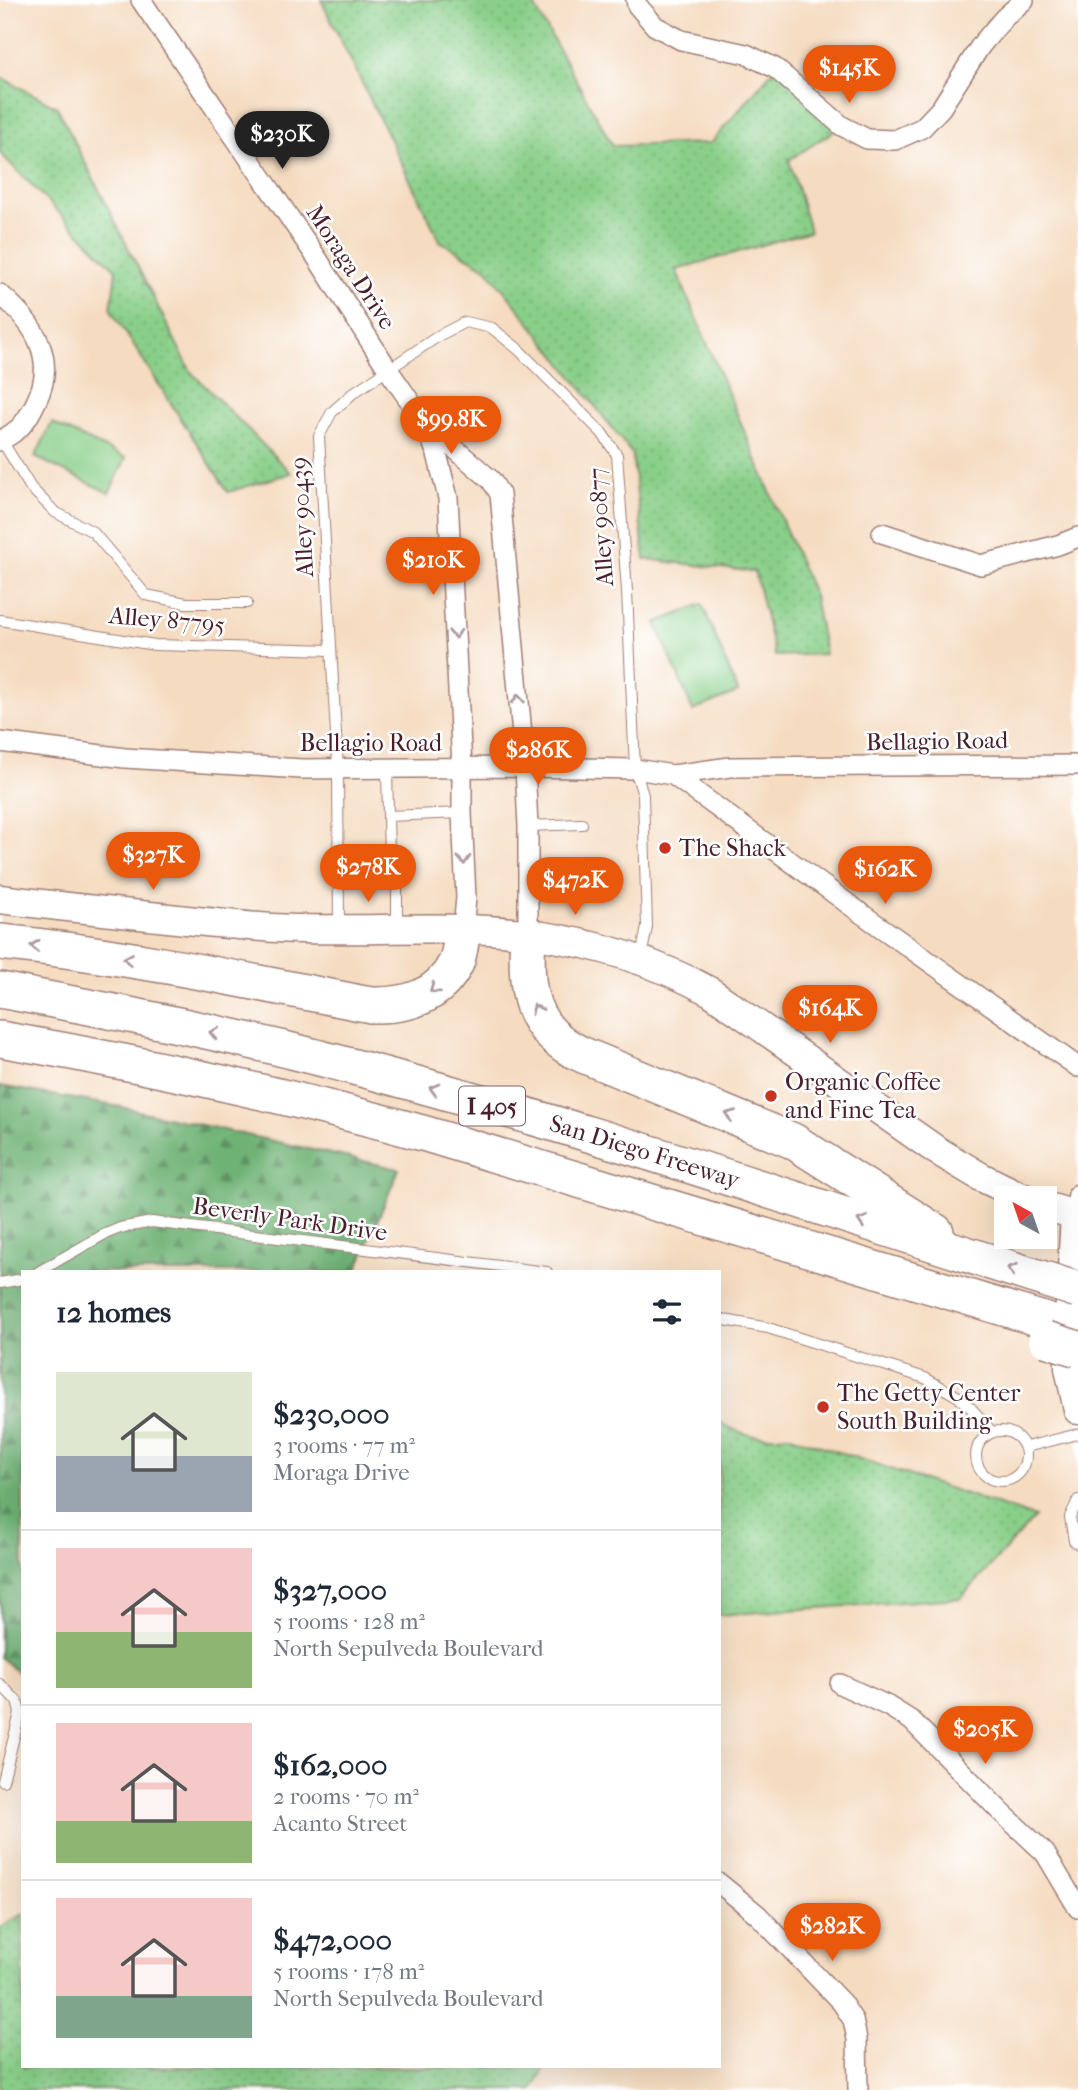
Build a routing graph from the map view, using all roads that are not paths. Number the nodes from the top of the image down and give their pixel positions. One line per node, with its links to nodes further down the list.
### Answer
1 (141, 0): 5 (street, Moraga Drive)
2 (636, 0): 3 (street)
3 (1024, 0)
4 (0, 294): 7 (street)
5 (389, 371): 6 (street, Moraga Drive); 14 (lane, Alley 90439); 21 (lane, Alley 90877)
6 (425, 423): 8 (street, Moraga Drive); 9 (street, Moraga Drive)
7 (1, 441): 12 (lane)
8 (478, 469): 9 (street); 18 (street, Moraga Drive, one-way to 8)
9 (446, 487): 17 (street, Moraga Drive, one-way to 17)
10 (882, 533): 11 (street)
11 (1078, 537)
12 (247, 603)
13 (0, 620): 14 (lane, Alley 87795)
14 (331, 650): 19 (lane, Alley 90439)
15 (0, 742): 19 (street, Bellagio Road)
16 (1078, 765): 22 (street, Bellagio Road)
17 (463, 767): 18 (street, Bellagio Road); 20 (street, Bellagio Road); 23 (street, Moraga Drive)
18 (525, 767): 21 (street, Bellagio Road); 26 (street, Moraga Drive)
19 (338, 769): 20 (street, Bellagio Road); 28 (lane, Alley 90439)
20 (387, 769): 24 (lane)
21 (635, 769): 22 (street, Bellagio Road); 33 (lane, Alley 90877)
22 (673, 775): 37 (street)
23 (462, 813): 24 (lane); 30 (street, Moraga Drive, one-way to 30)
24 (388, 816): 29 (lane)
25 (582, 824): 26 (lane)
26 (528, 826): 31 (street, Moraga Drive)
27 (0, 899): 28 (main road)
28 (339, 928): 29 (main road)
29 (397, 929): 30 (main road)
30 (463, 930): 31 (main road); 32 (highway, one-way to 32)
31 (528, 934): 33 (main road); 41 (highway, one-way to 31)
32 (0, 943)
33 (641, 960): 38 (main road)
34 (0, 990): 41 (highway, San Diego Freeway / I 405, one-way to 34)
35 (0, 1039): 48 (highway)
36 (0, 1056): 48 (highway, I 405)
37 (1078, 1067)
38 (1000, 1186)
39 (1057, 1207): 40 (main road)
40 (1077, 1208): 49 (main road)
41 (974, 1257): 46 (highway, San Diego Freeway / I 405, one-way to 41)
42 (42, 1270): 43 (lane, Beverly Park Drive)
43 (531, 1270)
44 (21, 1279): 45 (lane)
45 (0, 1283)
46 (1064, 1285)
47 (721, 1319): 50 (lane)
48 (1062, 1335)
49 (1078, 1410)
50 (992, 1432): 52 (lane); 52 (lane)
51 (1078, 1434): 52 (lane)
52 (1026, 1447)
53 (1078, 1500): 54 (lane)
54 (1078, 1544)
55 (0, 1684): 57 (lane)
56 (840, 1684): 59 (street)
57 (3, 1781)
58 (721, 1885): 60 (street)
59 (1078, 1908)
60 (858, 2090)

